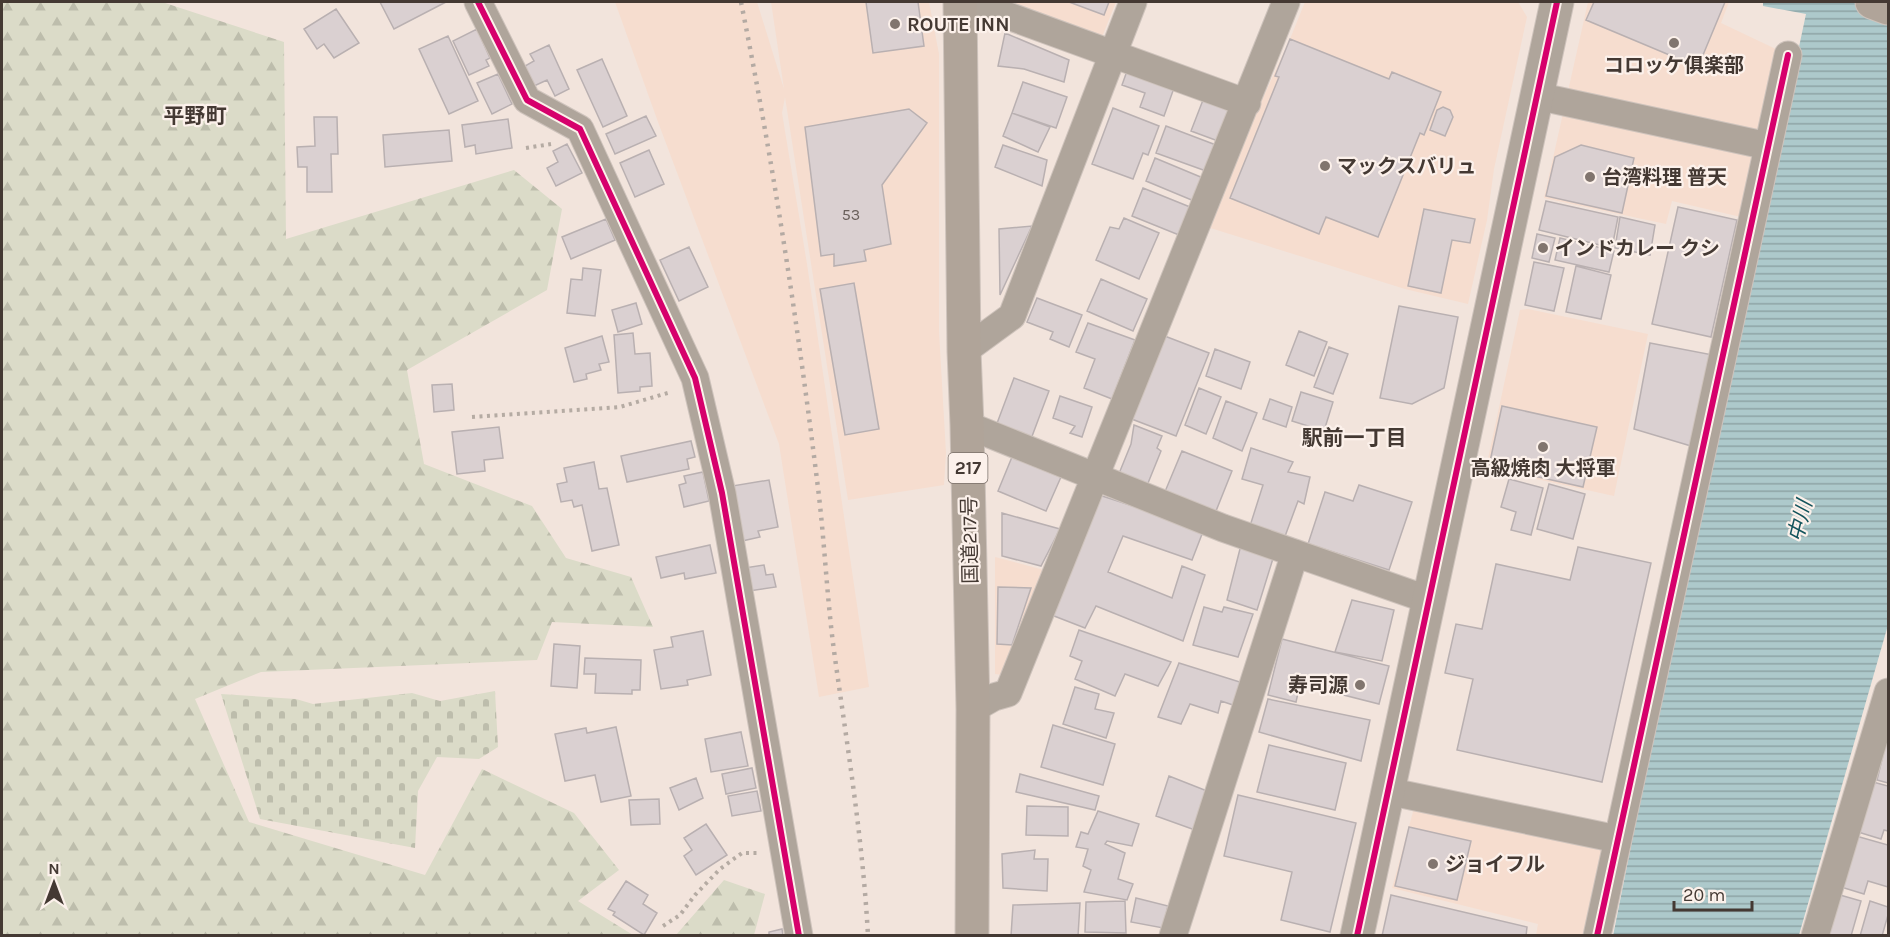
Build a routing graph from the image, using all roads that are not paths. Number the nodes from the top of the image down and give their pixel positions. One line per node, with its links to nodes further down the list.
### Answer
1 (478, 2): 23 (street)
2 (960, 2): 14 (highway, 国道217号 / 217)
3 (970, 2): 9 (street)
4 (1133, 2): 9 (street)
5 (1286, 2): 12 (street)
6 (1557, 2): 11 (street)
7 (1872, 2): 8 (highway)
8 (1888, 8)
9 (1113, 54): 12 (street); 14 (street)
10 (1788, 55): 13 (street)
11 (1537, 96): 13 (street); 18 (street)
12 (1247, 103): 16 (street)
13 (1768, 146): 22 (street)
14 (964, 351): 15 (highway, 国道217号 / 217)
15 (967, 425): 16 (street); 20 (highway, 国道217号 / 217)
16 (1095, 476): 17 (street); 20 (street)
17 (1295, 553): 18 (street); 25 (street)
18 (1429, 600): 21 (street)
19 (1888, 692): 28 (street)
20 (973, 709): 24 (highway, 国道217号 / 217)
21 (1387, 791): 22 (street); 26 (street)
22 (1617, 839): 27 (street)
23 (799, 936)
24 (972, 936)
25 (1173, 936)
26 (1357, 936)
27 (1597, 936)
28 (1815, 936)

